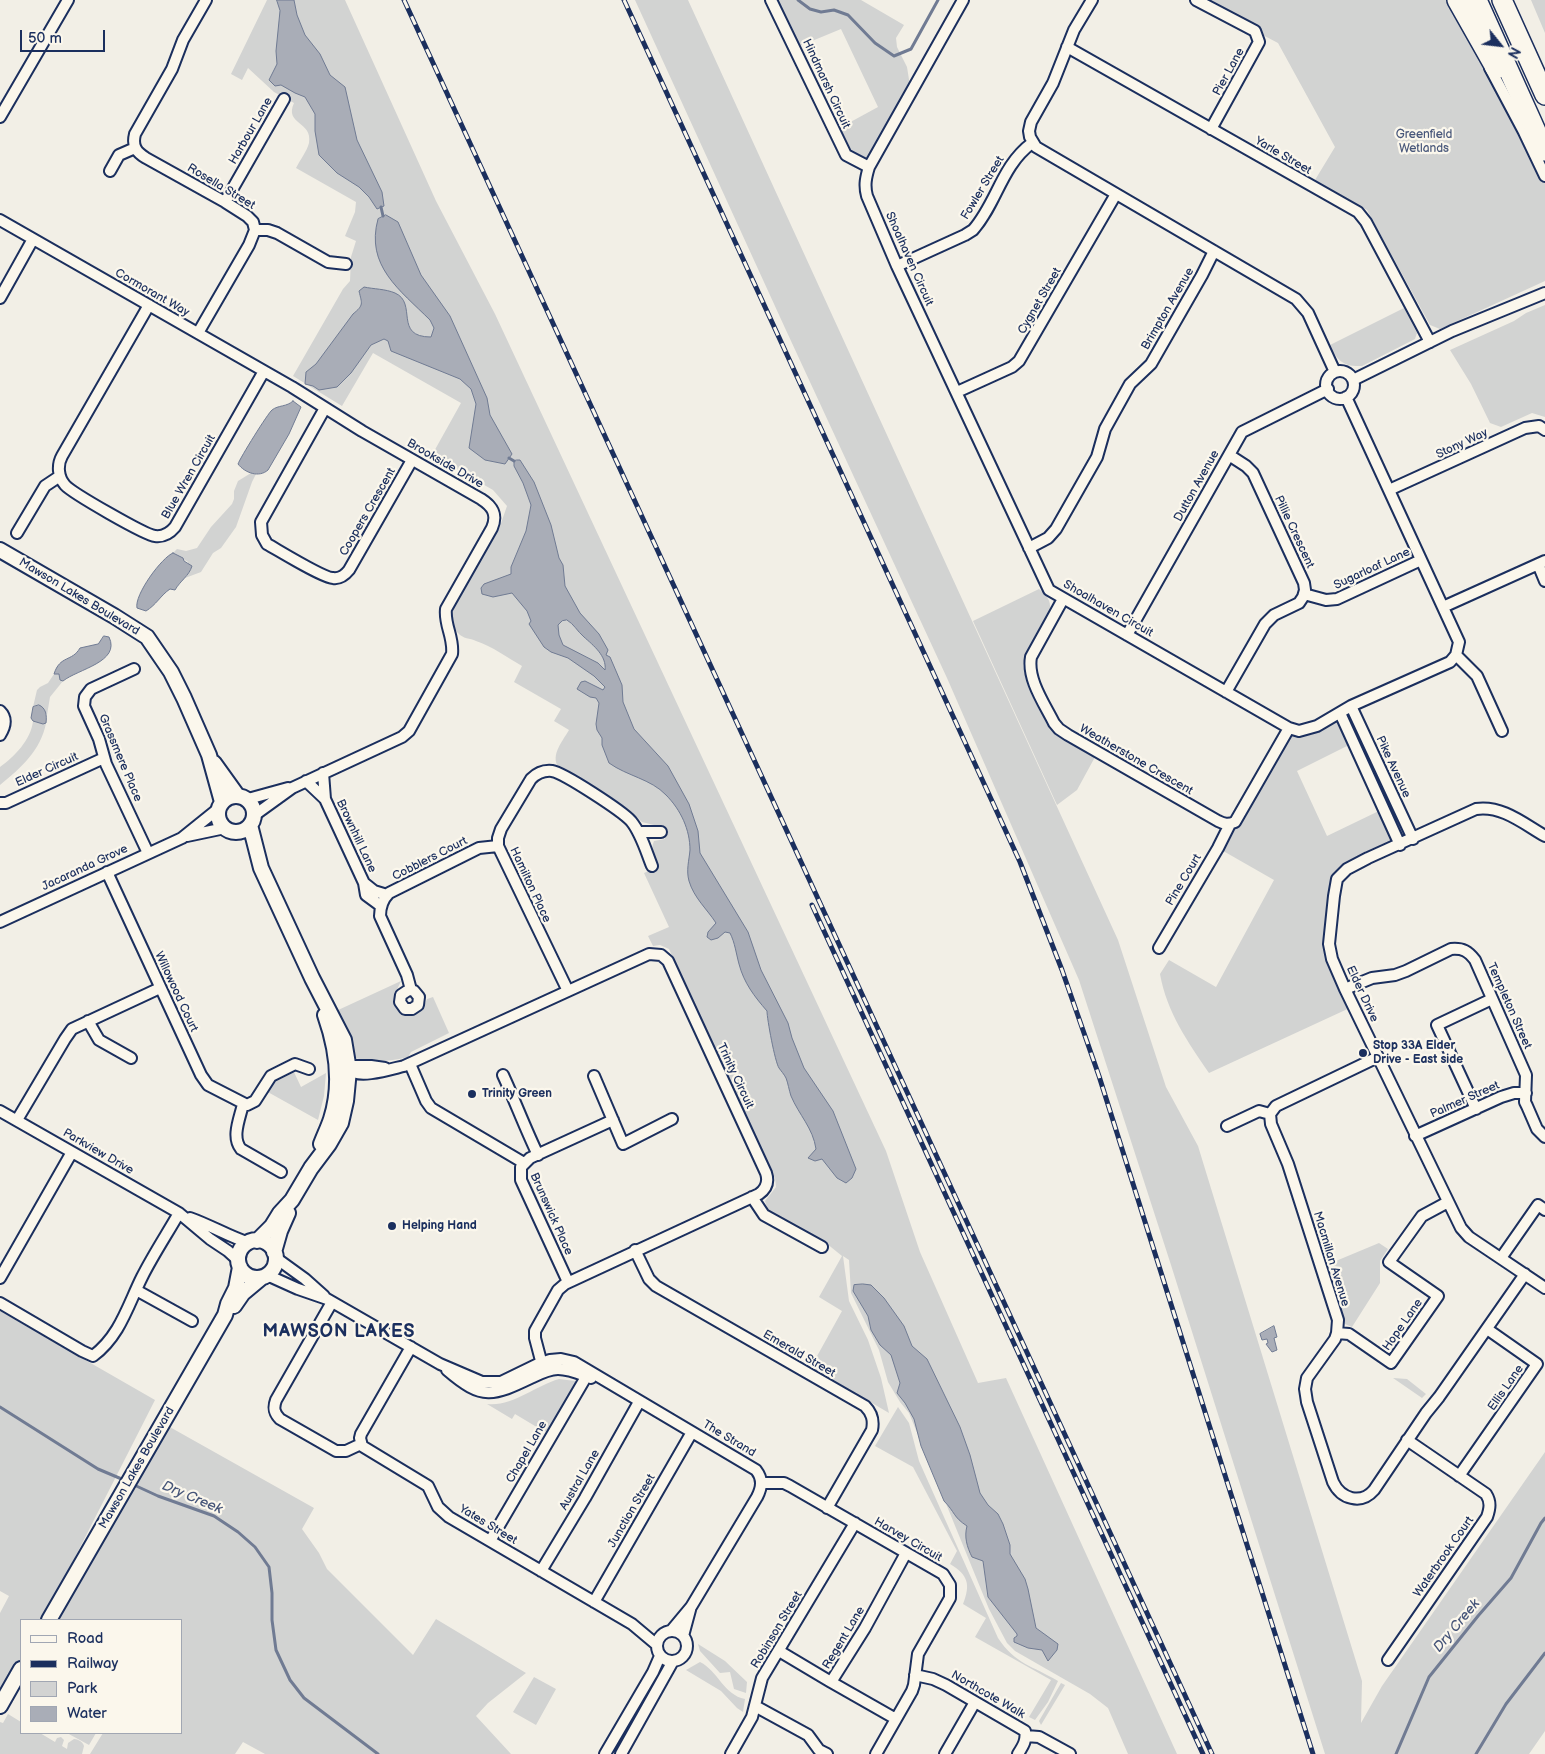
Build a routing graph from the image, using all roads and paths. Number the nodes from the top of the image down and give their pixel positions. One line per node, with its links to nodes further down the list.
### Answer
1 (68, 0): 14 (street)
2 (206, 0): 18 (street)
3 (771, 0): 20 (street, Hindmarsh Circuit)
4 (963, 0): 20 (street, Shoalhaven Circuit)
5 (1092, 0): 11 (street)
6 (1196, 0): 15 (street, Pier Lane)
7 (1453, 0): 22 (street)
8 (1457, 0): 16 (highway)
9 (1477, 0): 16 (highway)
10 (1504, 3): 12 (highway)
11 (1068, 47): 15 (street, Yarle Street); 17 (street)
12 (1545, 96)
13 (284, 99): 24 (street, Harbour Lane)
14 (0, 117)
15 (1211, 129): 37 (street, Yarle Street)
16 (1537, 133): 19 (highway)
17 (1032, 143): 23 (street); 30 (street, Fowler Street)
18 (135, 148): 21 (street); 24 (street, Rosella Street)
19 (1545, 151)
20 (870, 167): 30 (street, Shoalhaven Circuit)
21 (110, 171)
22 (1545, 176)
23 (1116, 194): 28 (street); 43 (street, Cygnet Street)
24 (225, 202): 26 (street, Rosella Street)
25 (0, 220): 27 (street, Cormorant Way)
26 (254, 230): 29 (street, Rosella Street); 36 (street)
27 (33, 240): 34 (street); 35 (street, Cormorant Way)
28 (1214, 251): 39 (street); 52 (street, Brimpton Avenue)
29 (346, 264)
30 (897, 266): 43 (street, Shoalhaven Circuit)
31 (1545, 288): 33 (street)
32 (1545, 293): 33 (street)
33 (1532, 297): 37 (street)
34 (0, 298)
35 (149, 305): 36 (street, Cormorant Way); 49 (street)
36 (198, 333): 38 (street, Cormorant Way)
37 (1430, 342): 40 (street)
38 (264, 371): 41 (street, Cormorant Way); 49 (street, Blue Wren Circuit)
39 (1335, 372): 40 (street); 42 (street)
40 (1353, 380): 44 (street)
41 (292, 387): 45 (street, Brookside Drive)
42 (1328, 389): 44 (street); 47 (street, Dutton Avenue)
43 (957, 392): 52 (street, Shoalhaven Circuit)
44 (1346, 397): 50 (street)
45 (325, 408): 48 (street, Brookside Drive); 48 (street, Coopers Crescent)
46 (1545, 430): 50 (street, Stony Way)
47 (1229, 455): 57 (street, Pillie Crescent); 60 (street, Dutton Avenue)
48 (412, 460): 72 (street, Brookside Drive)
49 (60, 476): 51 (street)
50 (1389, 490): 54 (street)
51 (17, 533)
52 (1029, 548): 58 (street, Shoalhaven Circuit)
53 (0, 550): 70 (street, Mawson Lakes Boulevard)
54 (1421, 560): 57 (street, Sugarloaf Lane); 59 (street)
55 (1541, 563): 56 (street); 59 (street)
56 (1545, 581)
57 (1304, 594): 63 (street)
58 (1063, 598): 60 (street, Shoalhaven Circuit); 80 (street, Weatherstone Crescent)
59 (1443, 607): 61 (street)
60 (1128, 635): 63 (street, Shoalhaven Circuit)
61 (1456, 655): 64 (street); 68 (street)
62 (134, 669): 71 (street, Grassmere Place)
63 (1226, 692): 67 (street, Shoalhaven Circuit)
64 (1351, 706): 66 (street); 86 (street, Pike Avenue)
65 (0, 711): 69 (street)
66 (1340, 713): 67 (street); 87 (street, Pike Avenue)
67 (1289, 728): 80 (street)
68 (1502, 731)
69 (0, 736)
70 (209, 755): 75 (street, Mawson Lakes Boulevard); 78 (street, Mawson Lakes Boulevard)
71 (104, 758): 77 (street, Elder Circuit); 89 (street, Grassmere Place)
72 (323, 773): 73 (street, Brookside Drive); 76 (street, Brownhill Lane)
73 (306, 781): 74 (street, Brookside Drive); 76 (street, Brownhill Lane)
74 (292, 788): 75 (street, Brookside Drive); 79 (street, Brookside Drive)
75 (242, 797): 78 (street); 79 (street)
76 (325, 799): 93 (street, Brownhill Lane)
77 (0, 803)
78 (220, 806): 81 (street); 85 (street, Jacaranda Grove)
79 (253, 820): 81 (street); 91 (street)
80 (1230, 824): 97 (street, Pine Court)
81 (230, 830): 85 (street, Jacaranda Grove); 91 (street)
82 (638, 832): 83 (street); 88 (street, Hamilton Place); 90 (street, Hamilton Place)
83 (661, 832)
84 (1545, 836): 86 (street, Elder Drive)
85 (182, 838): 89 (street, Jacaranda Grove)
86 (1413, 838): 87 (street, Elder Drive)
87 (1400, 845): 99 (street, Elder Drive)
88 (498, 846): 94 (street, Cobblers Court); 101 (street, Hamilton Place)
89 (148, 853): 92 (street, Jacaranda Grove)
90 (652, 866)
91 (261, 868): 108 (street)
92 (107, 872): 96 (street, Jacaranda Grove); 98 (street, Willowood Court)
93 (364, 883): 94 (street, Brownhill Lane); 95 (street, Brownhill Lane)
94 (387, 896): 95 (street, Cobblers Court)
95 (381, 906): 100 (street)
96 (0, 922)
97 (1159, 948)
98 (160, 988): 103 (street); 112 (street, Willowood Court)
99 (1345, 989): 102 (street, Templeton Street); 104 (street, Elder Drive)
100 (411, 990)
101 (568, 991): 106 (street, Trinity Circuit); 126 (street, Trinity Circuit)
102 (1492, 999): 111 (street, Templeton Street); 113 (street)
103 (88, 1020): 105 (street); 117 (street)
104 (1378, 1057): 115 (street); 120 (street, Elder Drive)
105 (131, 1058)
106 (410, 1064): 108 (street, Trinity Circuit); 124 (street)
107 (309, 1069): 112 (street)
108 (343, 1071): 127 (street)
109 (503, 1075): 123 (street)
110 (594, 1076): 118 (street)
111 (1526, 1093): 113 (street, Palmer Street); 121 (street, Templeton Street)
112 (243, 1104): 125 (street)
113 (1476, 1109): 120 (street, Palmer Street)
114 (0, 1111): 117 (street, Parkview Drive)
115 (1270, 1114): 119 (street); 148 (street, Macmillan Avenue)
116 (672, 1118): 118 (street)
117 (17, 1120): 122 (street, Parkview Drive)
118 (612, 1120): 123 (street, Brunswick Place)
119 (1227, 1126)
120 (1415, 1136): 128 (street, Elder Drive)
121 (1545, 1137)
122 (72, 1152): 130 (street, Parkview Drive); 139 (street)
123 (538, 1154): 124 (street, Brunswick Place)
124 (524, 1163): 140 (street, Brunswick Place)
125 (281, 1172)
126 (752, 1197): 132 (street); 133 (street, Trinity Circuit)
127 (292, 1200): 131 (street); 134 (street)
128 (1448, 1202): 135 (street, Elder Drive); 148 (street, Hope Lane)
129 (1545, 1210): 135 (street)
130 (181, 1214): 131 (street, Parkview Drive); 136 (street, Parkview Drive); 142 (street)
131 (253, 1242): 134 (street); 136 (street)
132 (822, 1247)
133 (635, 1250): 140 (street, Trinity Circuit); 159 (street, Emerald Street)
134 (275, 1255): 138 (street); 143 (street, The Strand)
135 (1501, 1258): 137 (street, Elder Drive)
136 (240, 1264): 138 (street); 145 (street, Mawson Lakes Boulevard)
137 (1525, 1274): 141 (street, Elder Drive); 147 (street)
138 (264, 1276): 143 (street, The Strand); 145 (street, Mawson Lakes Boulevard)
139 (0, 1278)
140 (568, 1282): 150 (street, Trinity Circuit)
141 (1545, 1288)
142 (136, 1290): 144 (street); 146 (street)
143 (329, 1300): 149 (street, The Strand); 156 (street)
144 (0, 1303)
145 (225, 1315): 166 (street, Mawson Lakes Boulevard)
146 (192, 1321)
147 (1487, 1329): 155 (street); 157 (street, Ellis Lane)
148 (1337, 1333): 155 (street)
149 (411, 1347): 150 (street, The Strand); 156 (street)
150 (543, 1367): 151 (street, The Strand); 152 (street, The Strand)
151 (586, 1376): 152 (street, The Strand); 161 (street, Chapel Lane)
152 (604, 1381): 153 (street, The Strand)
153 (639, 1402): 154 (street, The Strand); 163 (street, Austral Lane)
154 (692, 1432): 158 (street, The Strand); 164 (street, Junction Street)
155 (1408, 1440): 157 (street, Waterbrook Court)
156 (361, 1444): 161 (street, Yates Street)
157 (1460, 1476): 173 (street, Waterbrook Court)
158 (762, 1483): 159 (street, Harvey Circuit); 165 (street)
159 (827, 1508): 160 (street, Harvey Circuit)
160 (855, 1523): 162 (street, Harvey Circuit); 171 (street, Robinson Street)
161 (490, 1541): 163 (street, Yates Street)
162 (906, 1553): 176 (street, Harvey Circuit); 177 (street, Regent Lane)
163 (541, 1571): 164 (street, Yates Street)
164 (594, 1602): 167 (street, Yates Street)
165 (691, 1607): 168 (street); 169 (street)
166 (50, 1619)
167 (632, 1624): 168 (street, Yates Street); 170 (street, Yates Street)
168 (667, 1633): 169 (street); 170 (street)
169 (683, 1636): 174 (street)
170 (657, 1645): 172 (street)
171 (779, 1651): 177 (street, Regent Lane); 180 (street, Robinson Street)
172 (660, 1656): 174 (street); 183 (street)
173 (1388, 1660)
174 (674, 1661): 184 (street)
175 (20, 1671): 179 (street)
176 (915, 1675): 178 (street, Northcote Walk); 181 (street, Harvey Circuit)
177 (832, 1682): 181 (street)
178 (975, 1702): 182 (street, Northcote Walk); 188 (street)
179 (0, 1706)
180 (754, 1706): 185 (street, Robinson Street); 186 (street)
181 (896, 1719): 187 (street, Harvey Circuit)
182 (1026, 1736): 189 (street, Northcote Walk); 190 (street)
183 (605, 1754)
184 (621, 1754)
185 (731, 1754)
186 (827, 1754)
187 (876, 1754)
188 (945, 1754)
189 (1018, 1754)
190 (1070, 1754)

